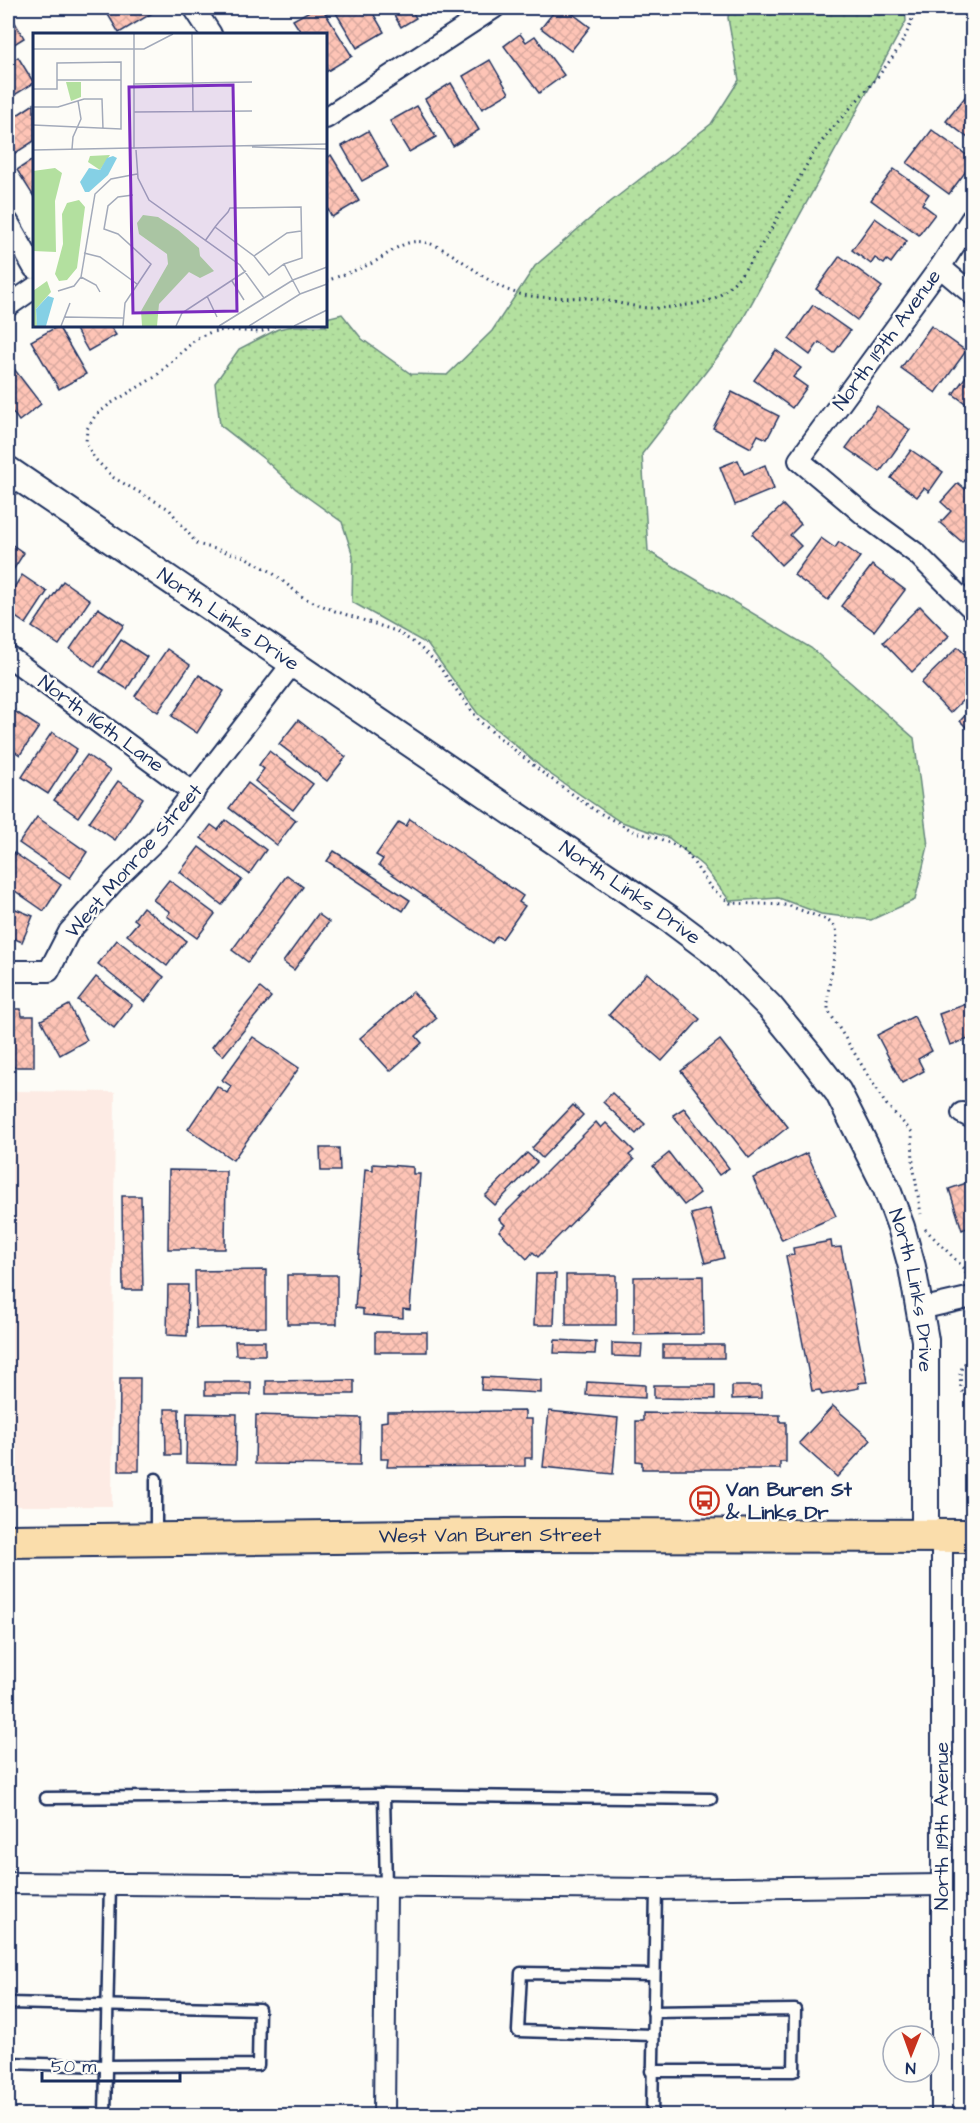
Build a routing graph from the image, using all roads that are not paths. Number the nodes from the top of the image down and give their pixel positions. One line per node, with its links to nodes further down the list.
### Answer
1 (194, 8): 3 (street)
2 (495, 8): 4 (street)
3 (210, 33)
4 (327, 117)
5 (972, 218): 8 (street, North 119th Avenue)
6 (8, 222): 7 (street)
7 (33, 266)
8 (940, 267): 10 (street); 13 (street, North 119th Avenue)
9 (33, 289): 11 (street)
10 (972, 294)
11 (8, 306)
12 (8, 470): 15 (street, North Links Drive)
13 (972, 609)
14 (8, 656): 16 (street, North 116th Lane)
15 (292, 664): 16 (street, West Monroe Street); 19 (street, North Links Drive)
16 (194, 793): 17 (street, West Monroe Street)
17 (8, 971)
18 (972, 1297): 19 (street)
19 (920, 1309): 21 (street, North Links Drive)
20 (156, 1479): 23 (lane)
21 (933, 1536): 22 (main road, West Van Buren Street); 23 (main road, West Van Buren Street); 30 (street, North 119th Avenue)
22 (972, 1536)
23 (156, 1540): 24 (main road, West Van Buren Street)
24 (8, 1541)
25 (384, 1795): 26 (lane); 27 (lane); 31 (lane)
26 (46, 1798)
27 (711, 1799)
28 (8, 1883): 29 (street)
29 (110, 1884): 31 (street); 35 (lane)
30 (942, 1885): 32 (street); 44 (street, North 119th Avenue)
31 (387, 1887): 32 (street); 42 (street)
32 (656, 1889): 33 (lane)
33 (654, 1975): 36 (lane); 37 (lane)
34 (8, 2003): 35 (lane)
35 (108, 2006): 39 (lane); 39 (lane)
36 (653, 2012): 37 (lane); 40 (lane)
37 (653, 2035): 40 (lane)
38 (8, 2063): 39 (lane)
39 (106, 2066): 41 (lane)
40 (651, 2071): 43 (lane)
41 (105, 2115)
42 (384, 2115)
43 (652, 2115)
44 (942, 2115)

